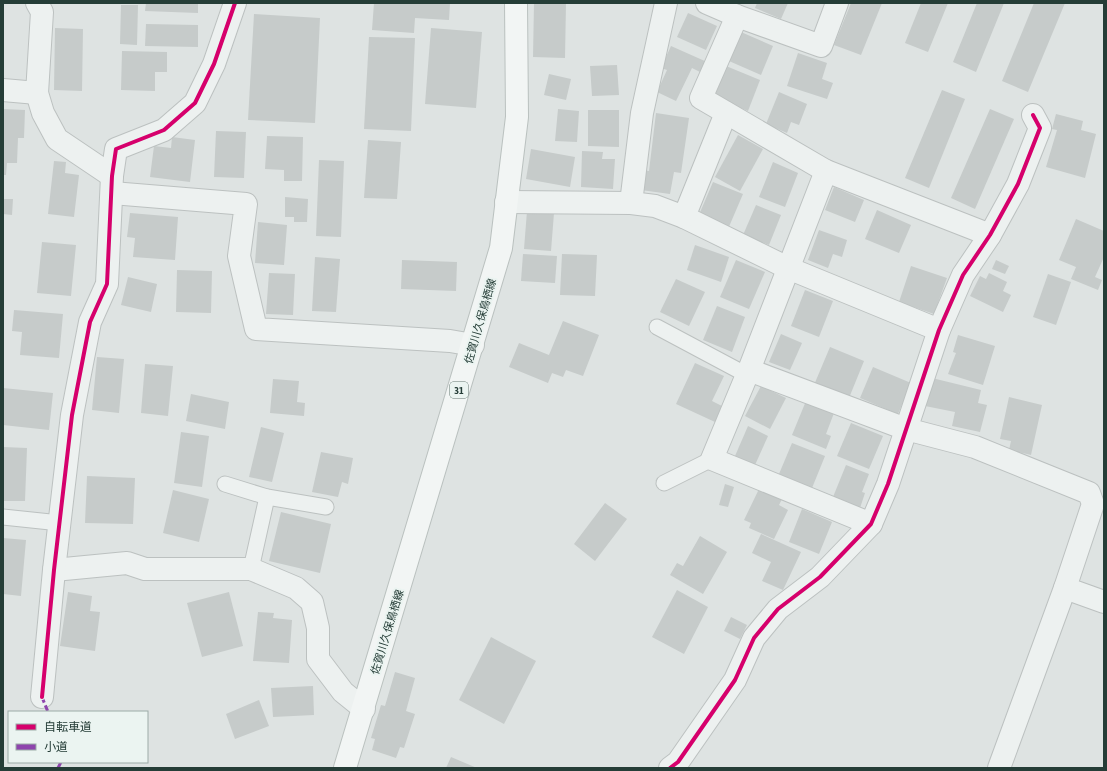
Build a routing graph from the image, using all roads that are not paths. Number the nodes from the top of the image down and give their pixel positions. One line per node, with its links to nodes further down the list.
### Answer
1 (37, 3): 9 (street)
2 (235, 3): 13 (street)
3 (516, 3): 14 (main road, 佐賀川久保鳥栖線 / 31)
4 (666, 3): 15 (street)
5 (707, 3): 7 (street)
6 (837, 3): 7 (street)
7 (737, 16): 10 (street)
8 (3, 90): 9 (street)
9 (37, 93): 13 (street)
10 (726, 113): 12 (street); 16 (street)
11 (1033, 114): 17 (street)
12 (826, 171): 17 (street); 18 (street)
13 (112, 185): 21 (street); 30 (street)
14 (506, 202): 15 (street); 21 (main road, 佐賀川久保鳥栖線 / 31)
15 (631, 203): 16 (street)
16 (684, 218): 18 (street)
17 (990, 235): 20 (street)
18 (788, 268): 20 (street); 22 (street)
19 (657, 327): 22 (lane)
20 (939, 330): 23 (street)
21 (473, 345): 37 (main road, 佐賀川久保鳥栖線 / 31)
22 (748, 372): 23 (street); 24 (street)
23 (906, 429): 31 (street); 34 (street)
24 (712, 459): 25 (lane); 31 (street)
25 (664, 483)
26 (225, 484): 27 (lane)
27 (268, 498): 28 (lane); 32 (lane)
28 (326, 507)
29 (3, 517): 30 (lane)
30 (60, 523): 33 (street)
31 (871, 524): 39 (street)
32 (251, 569): 33 (street); 37 (street)
33 (54, 570): 36 (street)
34 (1066, 588): 35 (street); 40 (street)
35 (1104, 602)
36 (42, 697)
37 (364, 709): 38 (main road, 佐賀川久保鳥栖線 / 31)
38 (345, 768)
39 (670, 768)
40 (999, 768)

